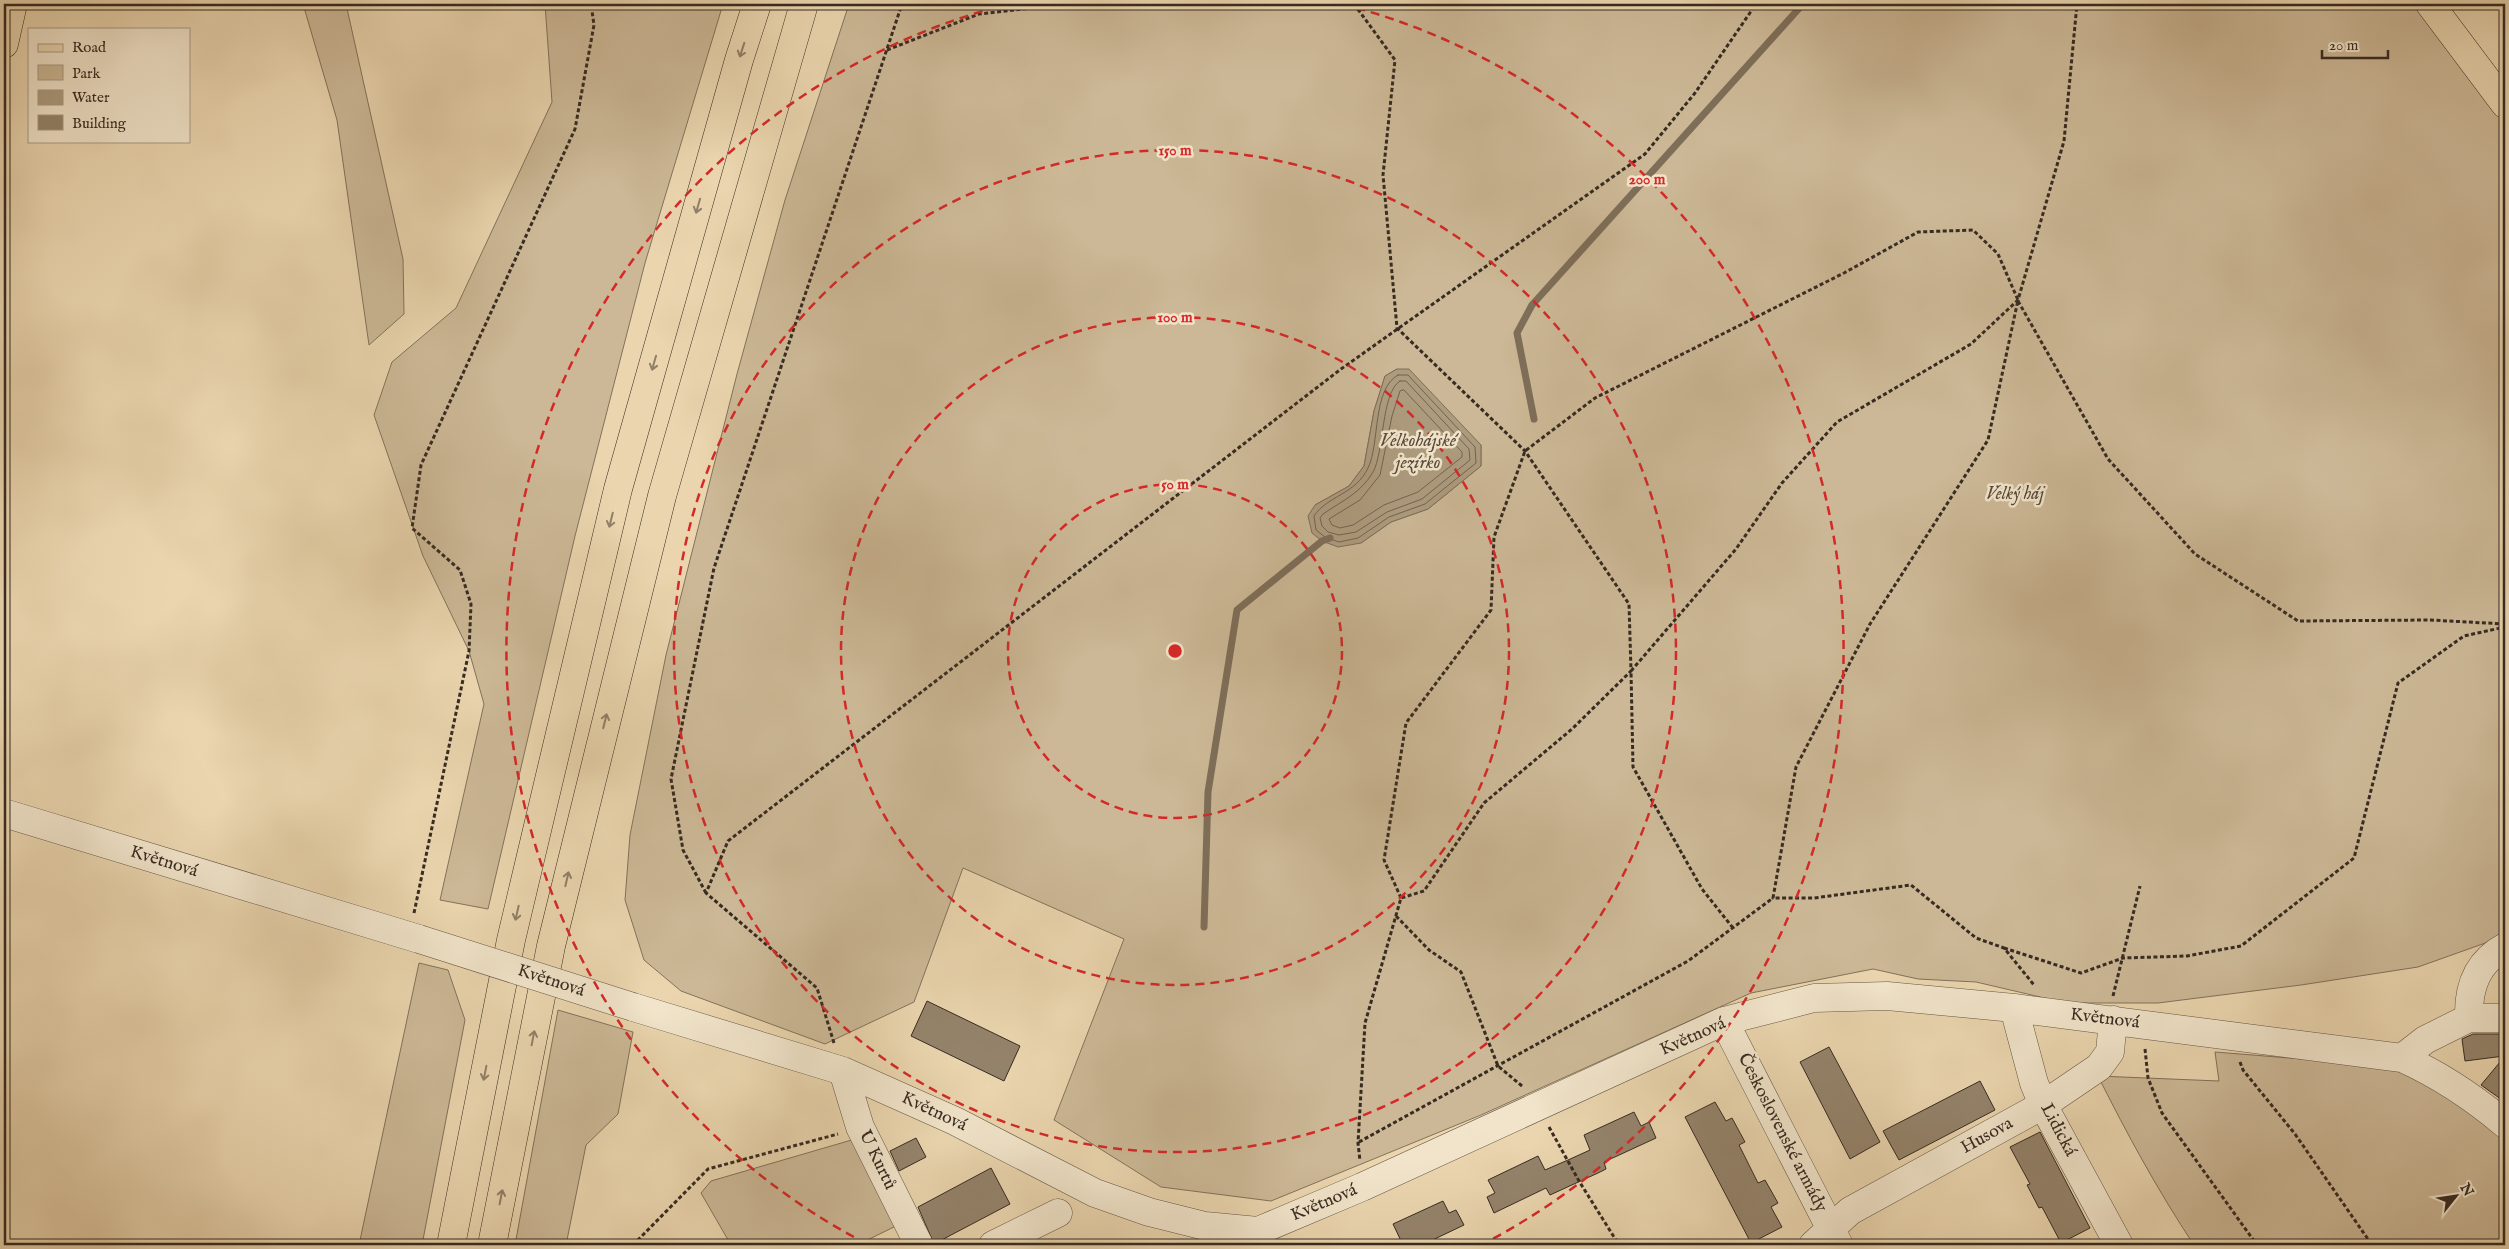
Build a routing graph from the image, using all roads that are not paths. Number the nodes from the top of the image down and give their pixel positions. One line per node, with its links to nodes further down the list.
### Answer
1 (13, 4): 5 (main road)
2 (757, 4): 21 (main road, one-way to 21)
3 (804, 4): 22 (main road, one-way to 3)
4 (2430, 4): 6 (main road)
5 (4, 44)
6 (2505, 104)
7 (4, 813): 15 (street, Květnová, bridge)
8 (2505, 947): 10 (street)
9 (2014, 1008): 12 (street, Květnová); 13 (street, Květnová); 16 (street, Lidická)
10 (2469, 1018): 11 (street); 14 (street)
11 (2505, 1018)
12 (2113, 1020): 14 (street, Květnová); 16 (street, Husova)
13 (1724, 1022): 19 (street, Květnová); 20 (street, Československé armády)
14 (2402, 1058): 17 (street, Květnová)
15 (843, 1072): 19 (street, Květnová); 23 (street, U Kurtů)
16 (2043, 1105): 20 (street, Husova); 25 (street, Lidická)
17 (2505, 1124)
18 (1058, 1213): 24 (street)
19 (1262, 1238)
20 (1828, 1240)
21 (451, 1245)
22 (492, 1245)
23 (919, 1245)
24 (993, 1245)
25 (2119, 1245)

